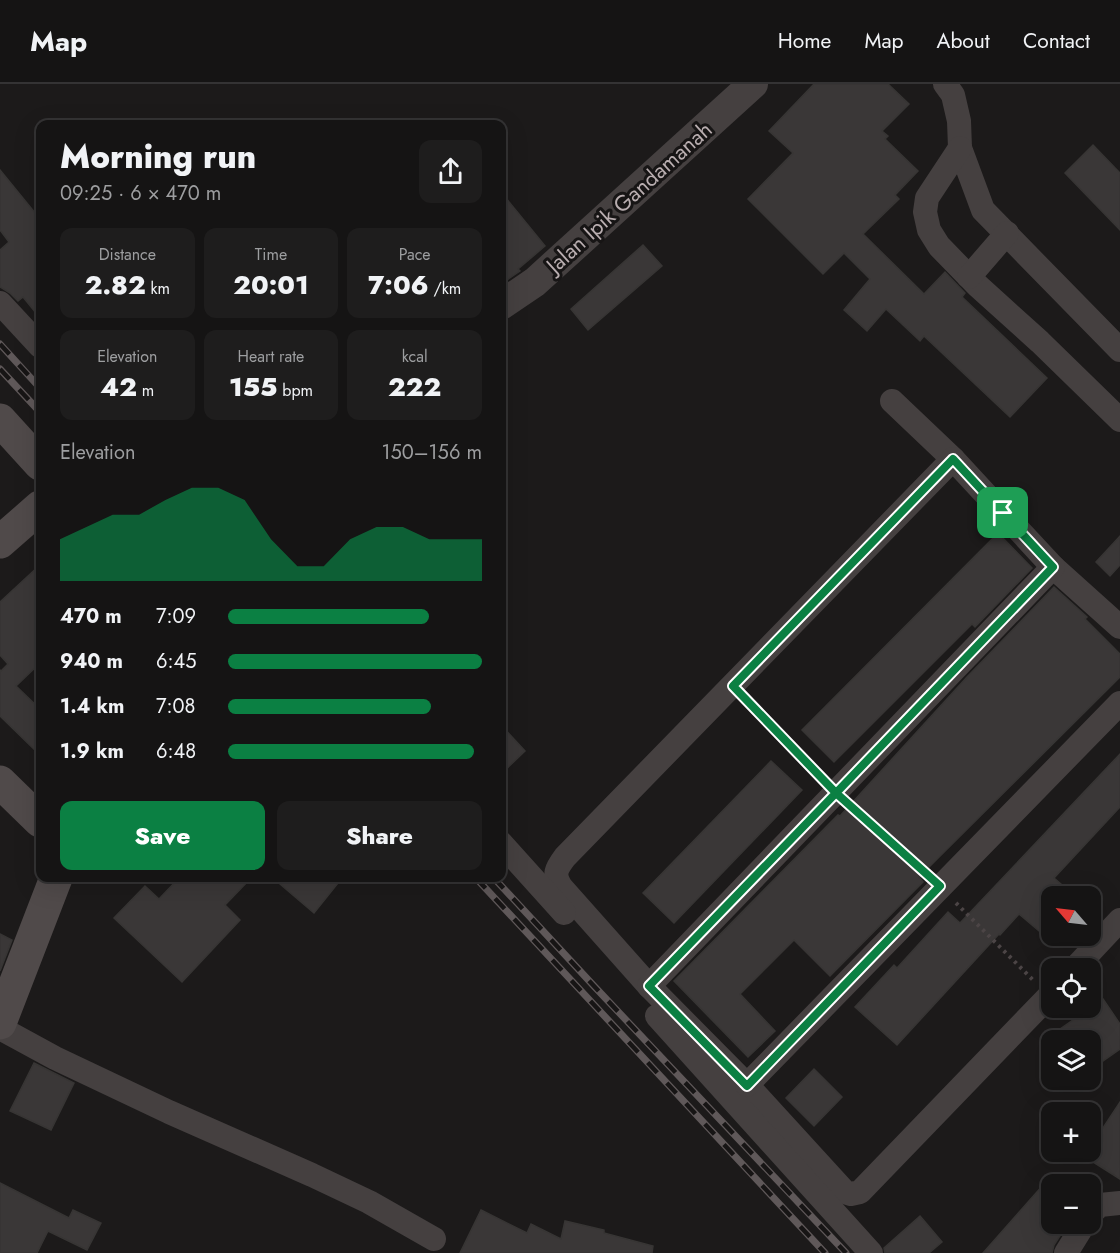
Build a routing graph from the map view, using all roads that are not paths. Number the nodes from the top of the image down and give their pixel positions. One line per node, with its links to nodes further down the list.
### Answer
1 (753, 84): 6 (street, Jalan Ipik Gandamanah)
2 (945, 84): 3 (street)
3 (960, 148): 4 (street); 5 (street)
4 (1007, 233): 5 (street); 9 (street)
5 (969, 276): 12 (street)
6 (506, 302)
7 (0, 303): 8 (street)
8 (36, 342)
9 (1120, 350)
10 (892, 401): 13 (street)
11 (0, 420): 14 (main road)
12 (1120, 420)
13 (953, 459): 19 (street); 28 (street)
14 (36, 460)
15 (36, 510): 17 (main road)
16 (36, 528): 18 (main road)
17 (0, 542)
18 (0, 560)
19 (1053, 567): 20 (street); 28 (street)
20 (1120, 627)
21 (1120, 703): 32 (street)
22 (0, 782): 23 (main road)
23 (36, 817)
24 (506, 849): 37 (street)
25 (54, 882): 30 (main road)
26 (1120, 920): 27 (street)
27 (1084, 958)
28 (649, 986): 32 (street)
29 (1041, 1003): 32 (street)
30 (0, 1023)
31 (0, 1028): 36 (street)
32 (747, 1086)
33 (1120, 1203): 34 (street)
34 (1101, 1205)
35 (1078, 1234): 38 (street)
36 (434, 1239)
37 (871, 1253)
38 (1066, 1253)

